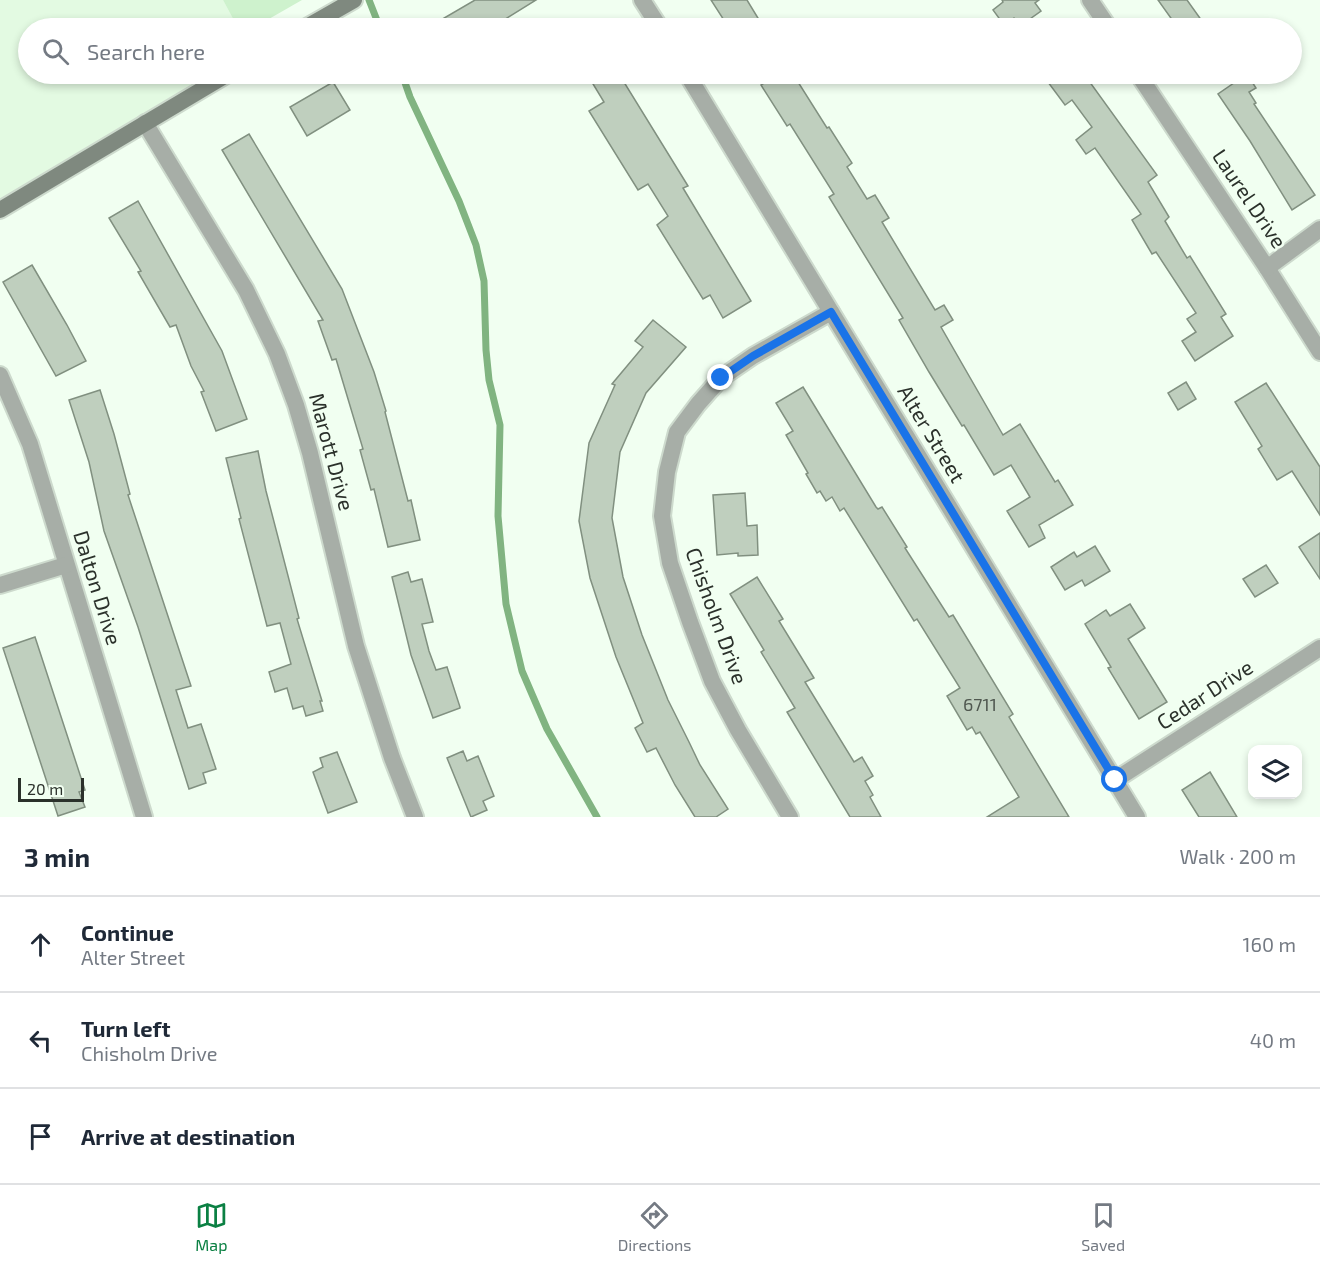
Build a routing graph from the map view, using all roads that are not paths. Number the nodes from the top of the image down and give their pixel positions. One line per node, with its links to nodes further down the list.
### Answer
1 (354, 0): 4 (main road)
2 (642, 0): 5 (street)
3 (1090, 0): 6 (street)
4 (323, 18)
5 (654, 18)
6 (1102, 18)
7 (211, 84): 10 (main road)
8 (693, 84): 14 (street, Alter Street)
9 (1145, 84): 13 (street, Laurel Drive)
10 (145, 123): 11 (main road); 22 (street, Marott Drive)
11 (0, 210)
12 (1320, 229): 13 (street)
13 (1267, 268): 15 (street, Laurel Drive)
14 (831, 312): 20 (street, Alter Street); 23 (street, Chisholm Drive)
15 (1320, 352)
16 (0, 375): 17 (street, Dalton Drive)
17 (66, 565): 18 (street); 21 (street, Dalton Drive)
18 (0, 585)
19 (1320, 648): 20 (street, Cedar Drive)
20 (1115, 780): 24 (street, Alter Street)
21 (144, 817)
22 (415, 817)
23 (790, 817)
24 (1137, 817)

